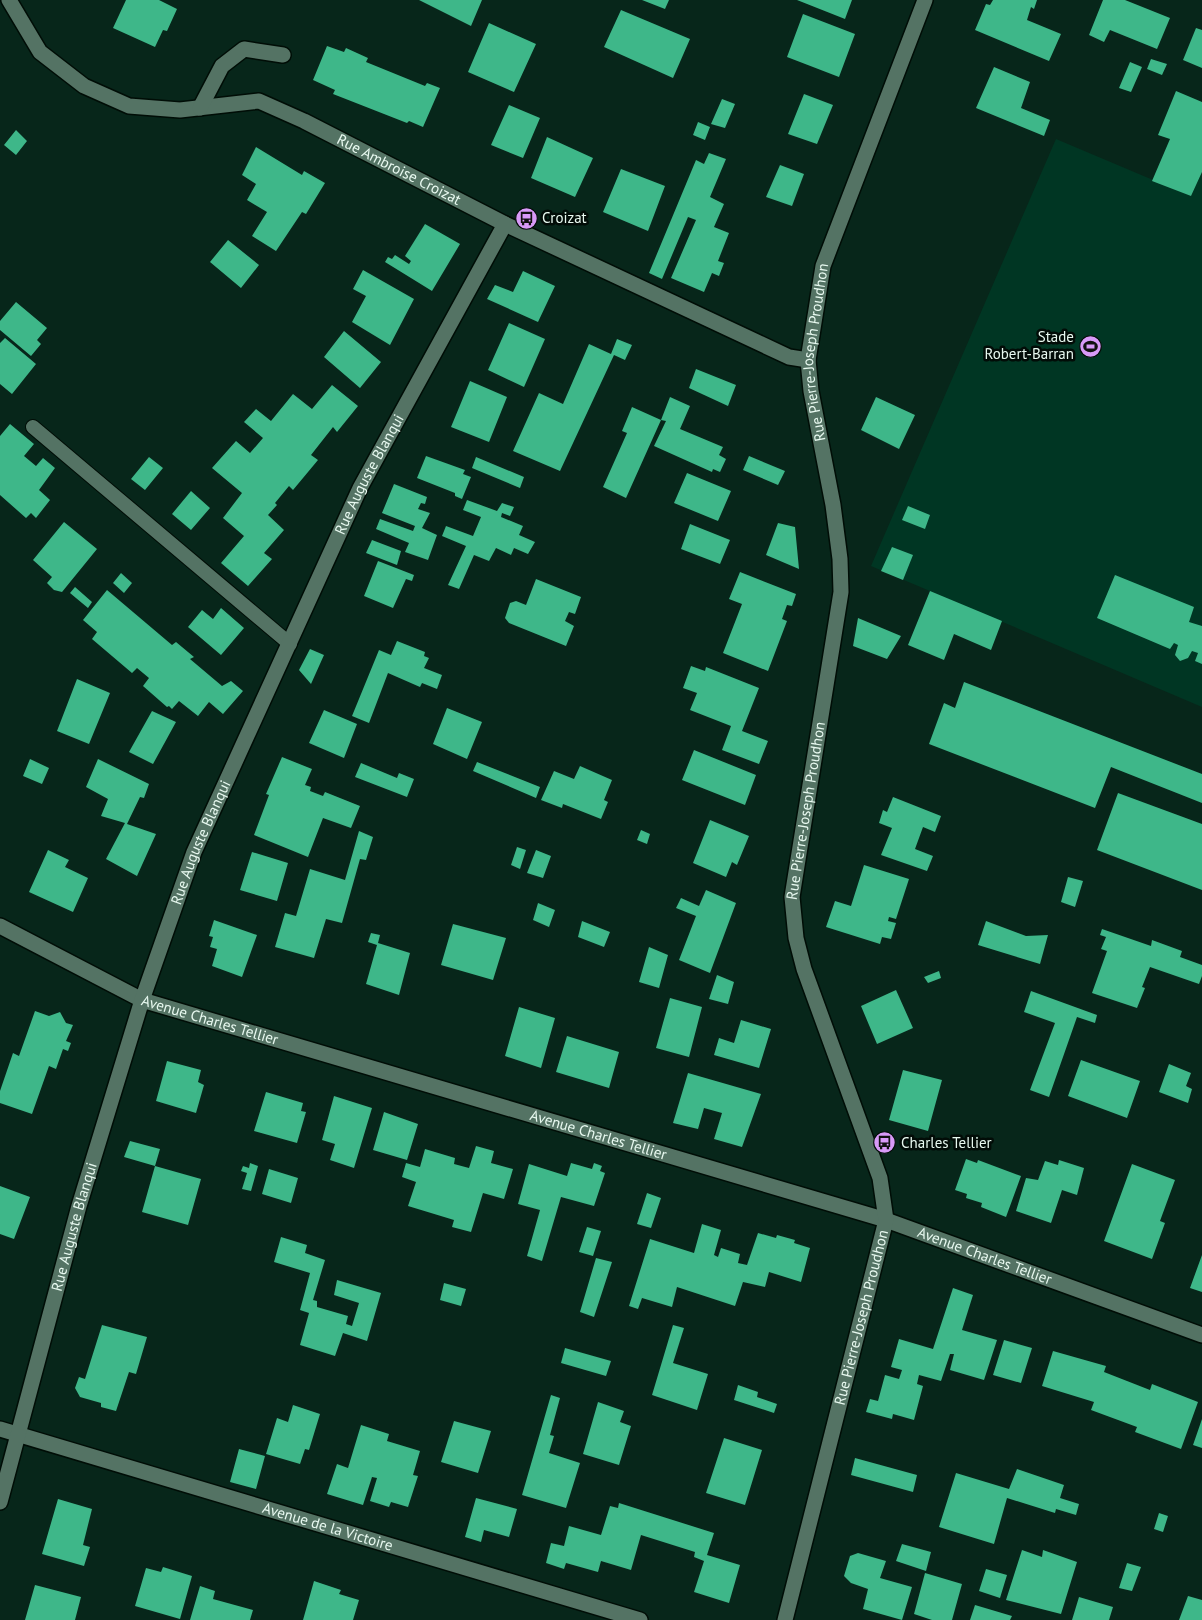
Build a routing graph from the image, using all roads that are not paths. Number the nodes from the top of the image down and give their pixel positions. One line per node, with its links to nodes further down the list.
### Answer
1 (9, 0): 4 (street, Rue Ambroise Croizat)
2 (925, 0): 6 (street, Rue Pierre-Joseph Proudhon)
3 (283, 55): 4 (street)
4 (200, 108): 5 (street, Rue Ambroise Croizat)
5 (505, 224): 6 (street, Rue Ambroise Croizat); 8 (street, Rue Auguste Blanqui)
6 (808, 360): 11 (street, Rue Pierre-Joseph Proudhon)
7 (33, 427): 8 (lane)
8 (290, 644): 10 (street, Rue Auguste Blanqui)
9 (0, 926): 10 (street, Avenue Charles Tellier)
10 (142, 1000): 11 (street, Avenue Charles Tellier); 14 (street, Rue Auguste Blanqui)
11 (886, 1220): 12 (street, Avenue Charles Tellier); 17 (street, Rue Pierre-Joseph Proudhon)
12 (1202, 1334)
13 (0, 1429): 14 (street, Avenue de la Victoire)
14 (17, 1435): 15 (street, Rue Auguste Blanqui); 16 (street, Avenue de la Victoire)
15 (0, 1502)
16 (640, 1620)
17 (785, 1620)

